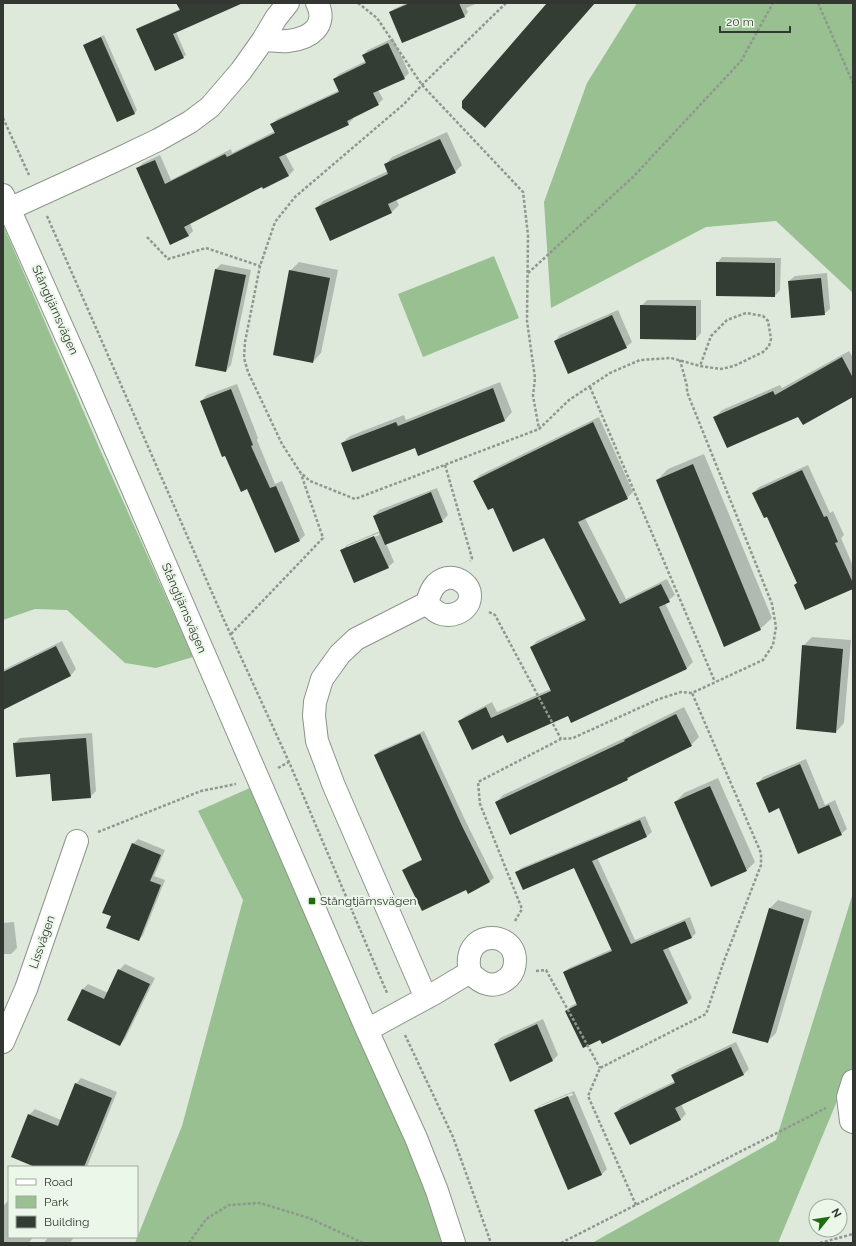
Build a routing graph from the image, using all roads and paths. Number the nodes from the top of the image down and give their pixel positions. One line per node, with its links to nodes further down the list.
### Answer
1 (288, 3): 7 (street)
2 (317, 3): 7 (street)
3 (358, 3): 9 (path)
4 (506, 3): 9 (path)
5 (773, 3): 15 (path)
6 (818, 3): 8 (path)
7 (263, 40): 11 (street)
8 (853, 83)
9 (422, 85): 14 (path); 15 (path)
10 (3, 118): 11 (path)
11 (38, 195): 12 (street); 25 (path)
12 (6, 202): 30 (street, Stångtjärnsvägen)
13 (147, 237): 14 (path)
14 (260, 266): 21 (path)
15 (527, 273): 19 (path)
16 (680, 360): 17 (path); 18 (path); 26 (path)
17 (700, 366): 17 (path)
18 (590, 387): 19 (path); 26 (path)
19 (539, 429): 20 (path)
20 (445, 465): 21 (path); 22 (path)
21 (300, 472): 25 (path)
22 (462, 581): 23 (street); 24 (street)
23 (427, 603): 24 (street); 35 (street)
24 (468, 603): 28 (path)
25 (231, 634): 29 (path)
26 (715, 682): 27 (path)
27 (692, 693): 28 (path); 39 (path)
28 (561, 739): 32 (path)
29 (289, 762): 30 (path); 36 (path)
30 (257, 777): 31 (path); 37 (street, Stångtjärnsvägen)
31 (77, 841): 38 (street, Lissvägen)
32 (503, 941): 33 (street); 34 (street)
33 (470, 972): 34 (street); 35 (street)
34 (511, 975): 39 (path)
35 (426, 998): 36 (street)
36 (396, 1014): 37 (street); 47 (path)
37 (367, 1030): 46 (street, Stångtjärnsvägen)
38 (3, 1042)
39 (600, 1068): 42 (path)
40 (851, 1089): 41 (street); 42 (path)
41 (853, 1122)
42 (636, 1205): 48 (path)
43 (853, 1234): 49 (path)
44 (189, 1243): 45 (path)
45 (363, 1243)
46 (454, 1243)
47 (491, 1243)
48 (561, 1243)
49 (820, 1243)

